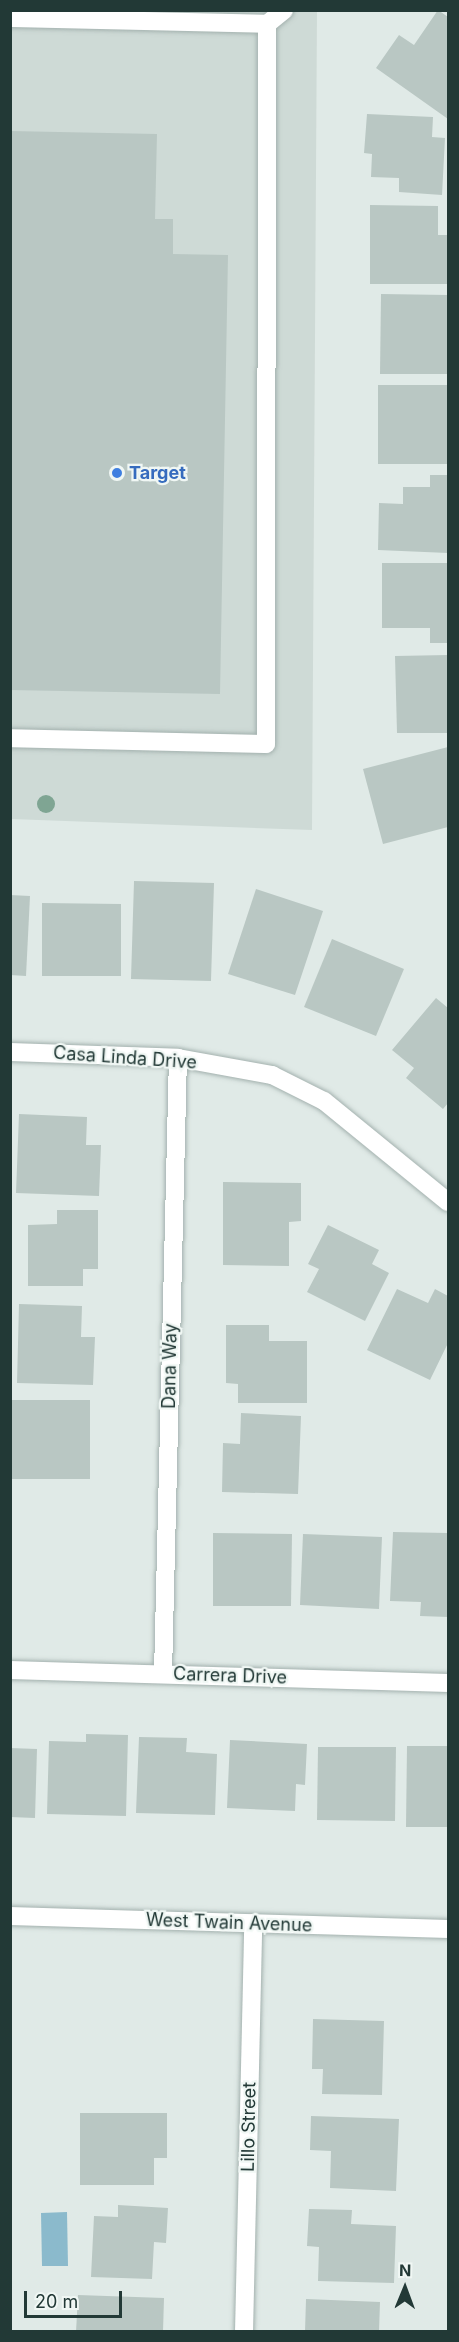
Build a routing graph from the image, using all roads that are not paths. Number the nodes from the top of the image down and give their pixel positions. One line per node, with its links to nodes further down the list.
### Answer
1 (284, 10): 3 (street)
2 (10, 18): 3 (street)
3 (267, 24): 4 (street)
4 (10, 738)
5 (10, 1052): 6 (street, Casa Linda Drive)
6 (178, 1058): 7 (street, Casa Linda Drive); 9 (street, Dana Way)
7 (448, 1202)
8 (10, 1670): 9 (street, Carrera Drive)
9 (163, 1674): 10 (street, Carrera Drive)
10 (448, 1683)
11 (10, 1916): 12 (street, West Twain Avenue)
12 (253, 1923): 13 (street, West Twain Avenue); 14 (street, Lillo Street)
13 (448, 1929)
14 (244, 2331)

